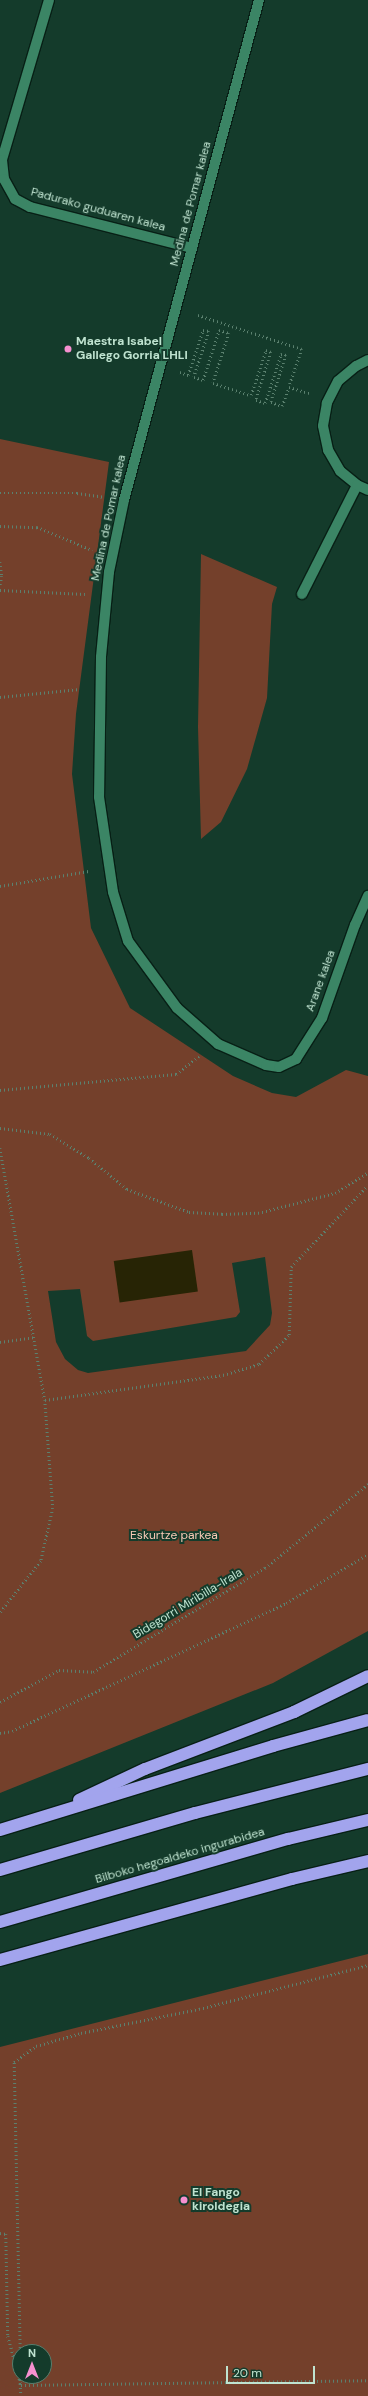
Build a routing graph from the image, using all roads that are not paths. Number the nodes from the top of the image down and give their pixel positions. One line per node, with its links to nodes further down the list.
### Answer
1 (49, 0): 3 (street, Padurako guduaren kalea)
2 (259, 0): 3 (street, Medina de Pomar kalea)
3 (192, 248): 9 (street, Medina de Pomar kalea)
4 (368, 360): 5 (street)
5 (357, 485): 6 (street); 7 (street)
6 (368, 490)
7 (302, 594)
8 (368, 896): 9 (street, Arane kalea)
9 (218, 1044)
10 (368, 1676): 13 (highway)
11 (368, 1720): 13 (highway)
12 (368, 1769): 17 (highway)
13 (38, 1819): 15 (highway)
14 (368, 1820): 18 (highway, Bilboko hegoaldeko ingurabidea)
15 (0, 1830)
16 (368, 1861): 19 (highway)
17 (0, 1870)
18 (0, 1922)
19 (0, 1960)

